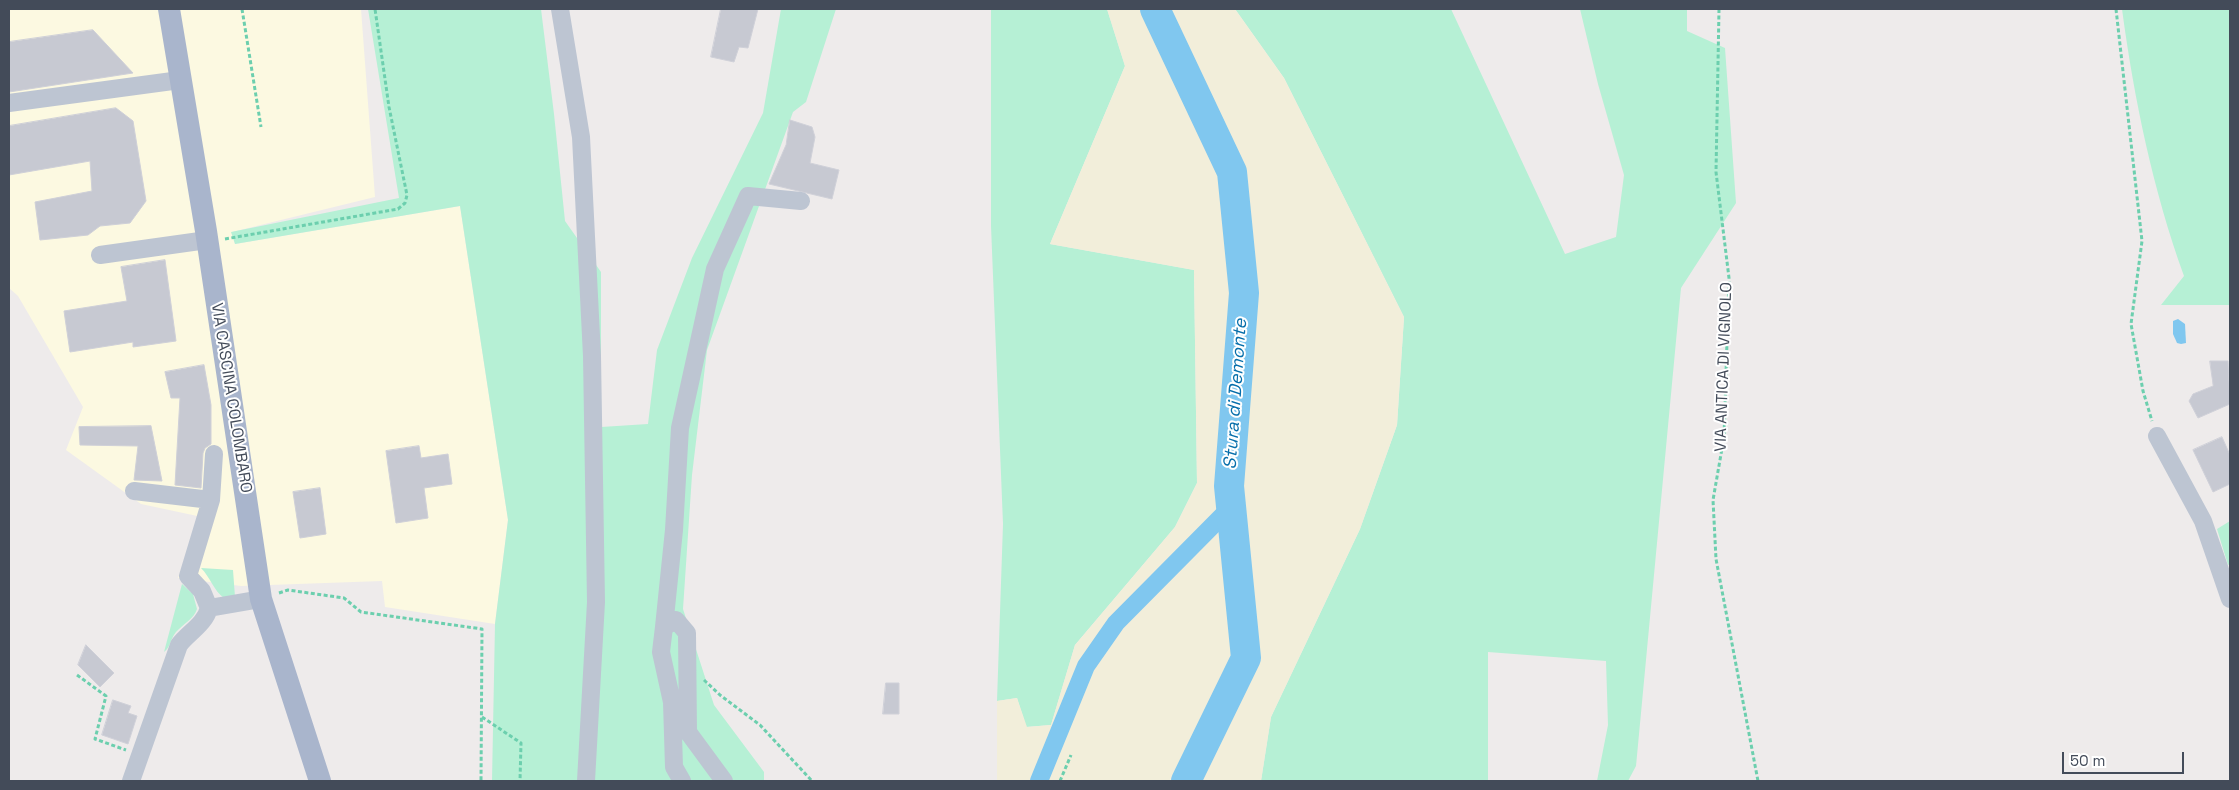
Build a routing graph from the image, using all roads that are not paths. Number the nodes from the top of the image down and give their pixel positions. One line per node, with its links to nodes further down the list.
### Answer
1 (169, 9): 3 (main road, VIA CASCINA COLOMBARO)
2 (560, 9): 18 (street)
3 (180, 80): 4 (street); 6 (main road, VIA CASCINA COLOMBARO)
4 (9, 103)
5 (801, 201): 15 (street)
6 (207, 240): 7 (street); 12 (main road, VIA CASCINA COLOMBARO)
7 (100, 255)
8 (2157, 436): 13 (street)
9 (214, 454): 11 (street)
10 (134, 491): 11 (street)
11 (212, 500): 14 (street)
12 (261, 599): 14 (street); 17 (main road, VIA CASCINA COLOMBARO)
13 (2230, 599)
14 (209, 608): 16 (street)
15 (664, 627): 19 (street); 20 (street)
16 (131, 781)
17 (320, 781)
18 (586, 781)
19 (682, 781)
20 (724, 781)

